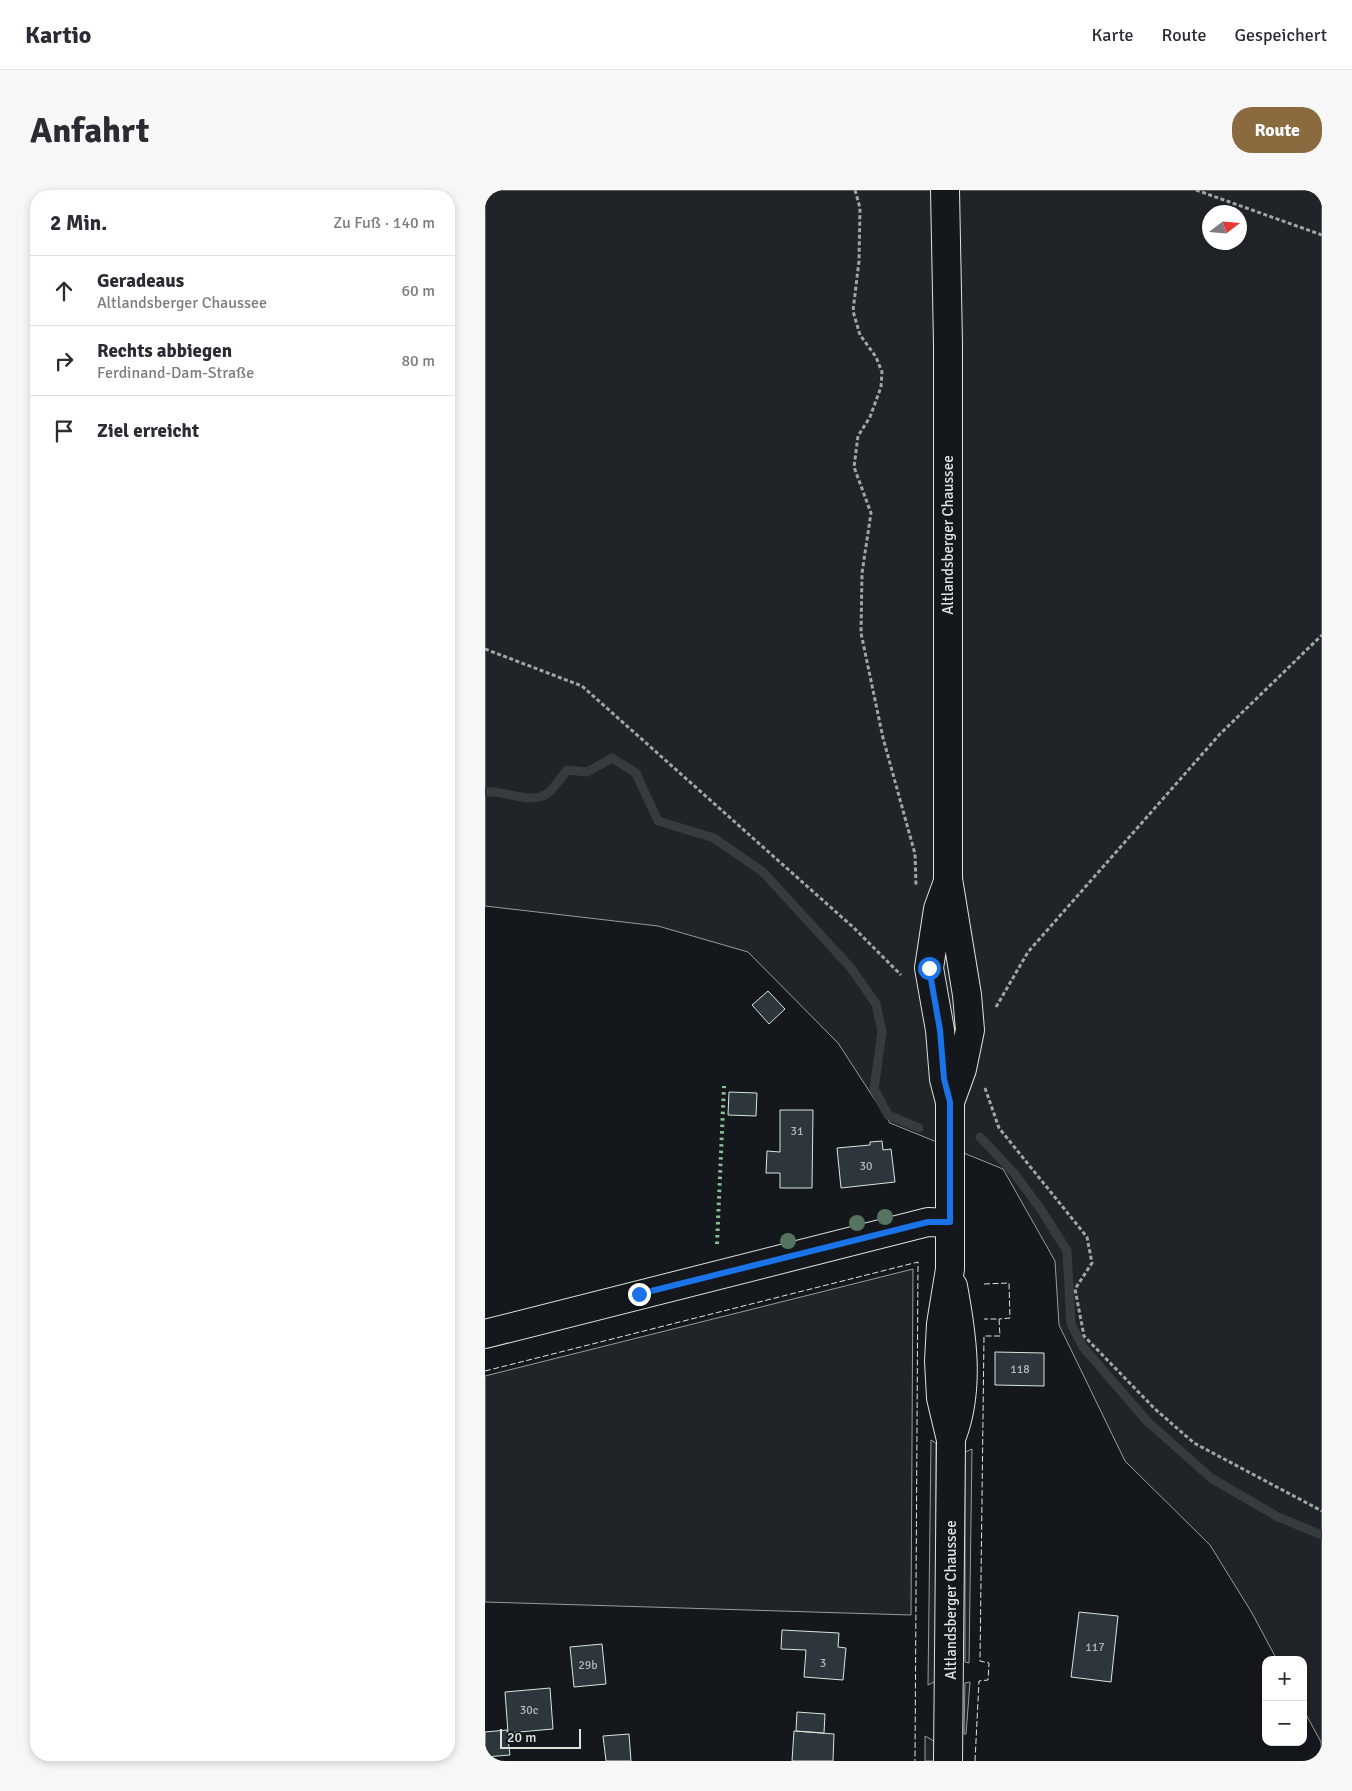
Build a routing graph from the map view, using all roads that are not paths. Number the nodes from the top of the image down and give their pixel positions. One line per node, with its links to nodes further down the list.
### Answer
1 (945, 190): 2 (main road, Altlandsberger Chaussee)
2 (950, 1222): 3 (main road); 4 (main road, Altlandsberger Chaussee)
3 (485, 1334)
4 (948, 1761)

